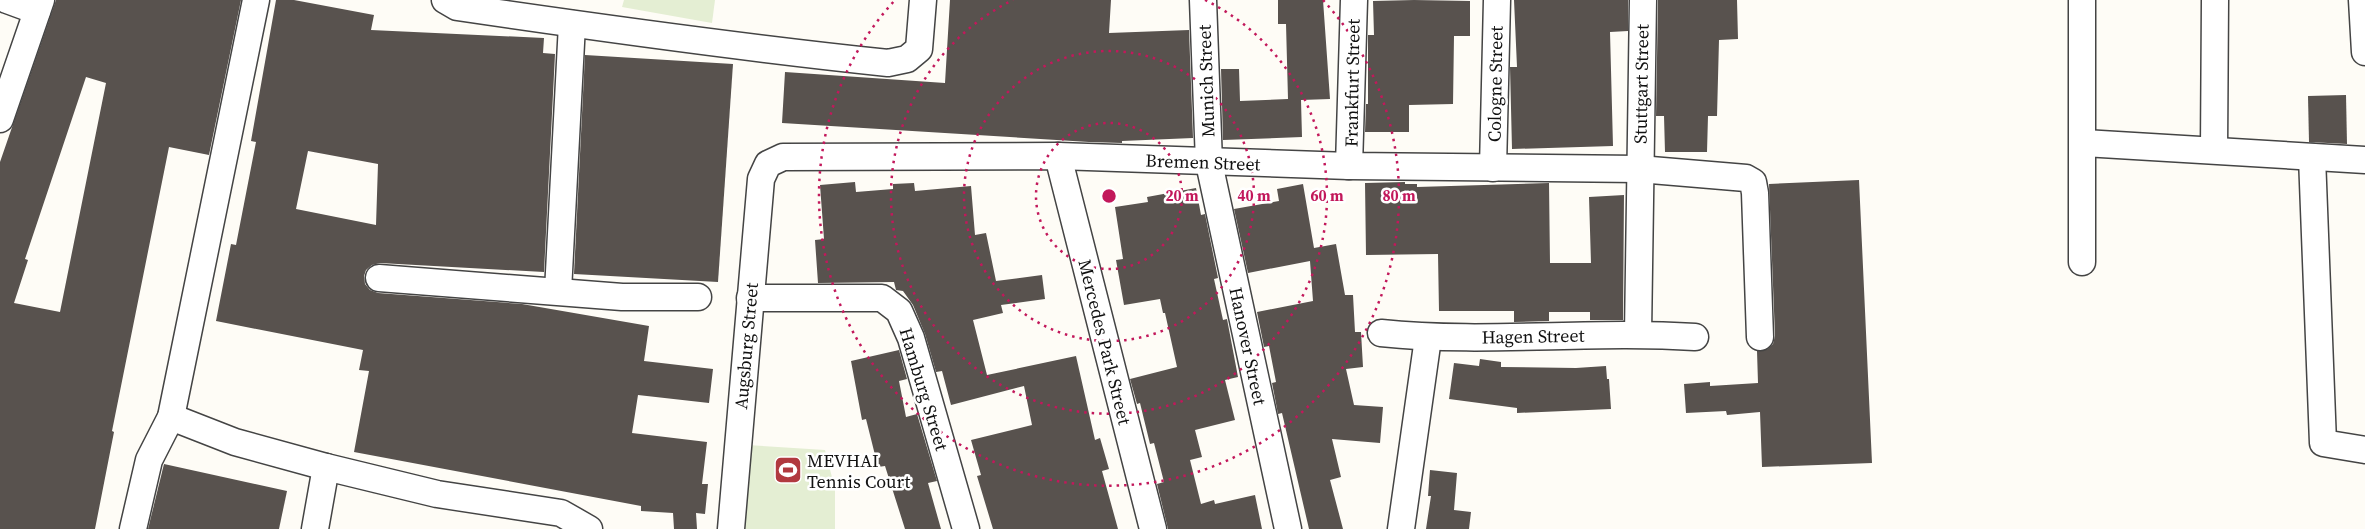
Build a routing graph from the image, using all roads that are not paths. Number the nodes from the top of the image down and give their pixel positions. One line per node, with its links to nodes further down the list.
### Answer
1 (7, 0): 12 (street)
2 (256, 0): 36 (street)
3 (445, 0): 13 (street)
4 (923, 0): 13 (street)
5 (1203, 0): 21 (street, Munich Street)
6 (1354, 0): 23 (street, Frankfurt Street)
7 (1497, 0): 24 (street, Cologne Street)
8 (1643, 0): 25 (street, Stuttgart Street)
9 (2082, 0): 16 (street)
10 (2215, 0): 17 (street)
11 (2362, 0): 14 (street)
12 (39, 6): 15 (street)
13 (572, 24): 28 (street)
14 (2365, 52)
15 (0, 119)
16 (2084, 143): 17 (street); 26 (street)
17 (2214, 150): 19 (street)
18 (1058, 156): 21 (street, Bremen Street); 22 (street, Bremen Street); 44 (street, Mercedes Park Street)
19 (2312, 157): 20 (street); 37 (street)
20 (2365, 160)
21 (1209, 162): 23 (street, Bremen Street); 45 (street, Hanover Street)
22 (768, 164): 30 (street, Augsburg Street)
23 (1350, 166): 24 (street, Bremen Street)
24 (1493, 168): 25 (street, Bremen Street)
25 (1639, 169): 32 (street); 34 (street, Bremen Street)
26 (2082, 262)
27 (379, 278): 28 (street)
28 (558, 291): 29 (street)
29 (698, 297)
30 (750, 298): 42 (street, Augsburg Street); 43 (street, Hamburg Street)
31 (1382, 333): 35 (street, Hagen Street)
32 (1638, 334): 33 (street, Hagen Street); 35 (street, Hagen Street)
33 (1695, 337)
34 (1760, 337)
35 (1428, 338): 46 (street)
36 (171, 417): 38 (street); 39 (street)
37 (2365, 450)
38 (326, 467): 40 (street); 41 (street)
39 (132, 529)
40 (315, 529)
41 (589, 529)
42 (732, 529)
43 (966, 529)
44 (1152, 529)
45 (1288, 529)
46 (1402, 529)

